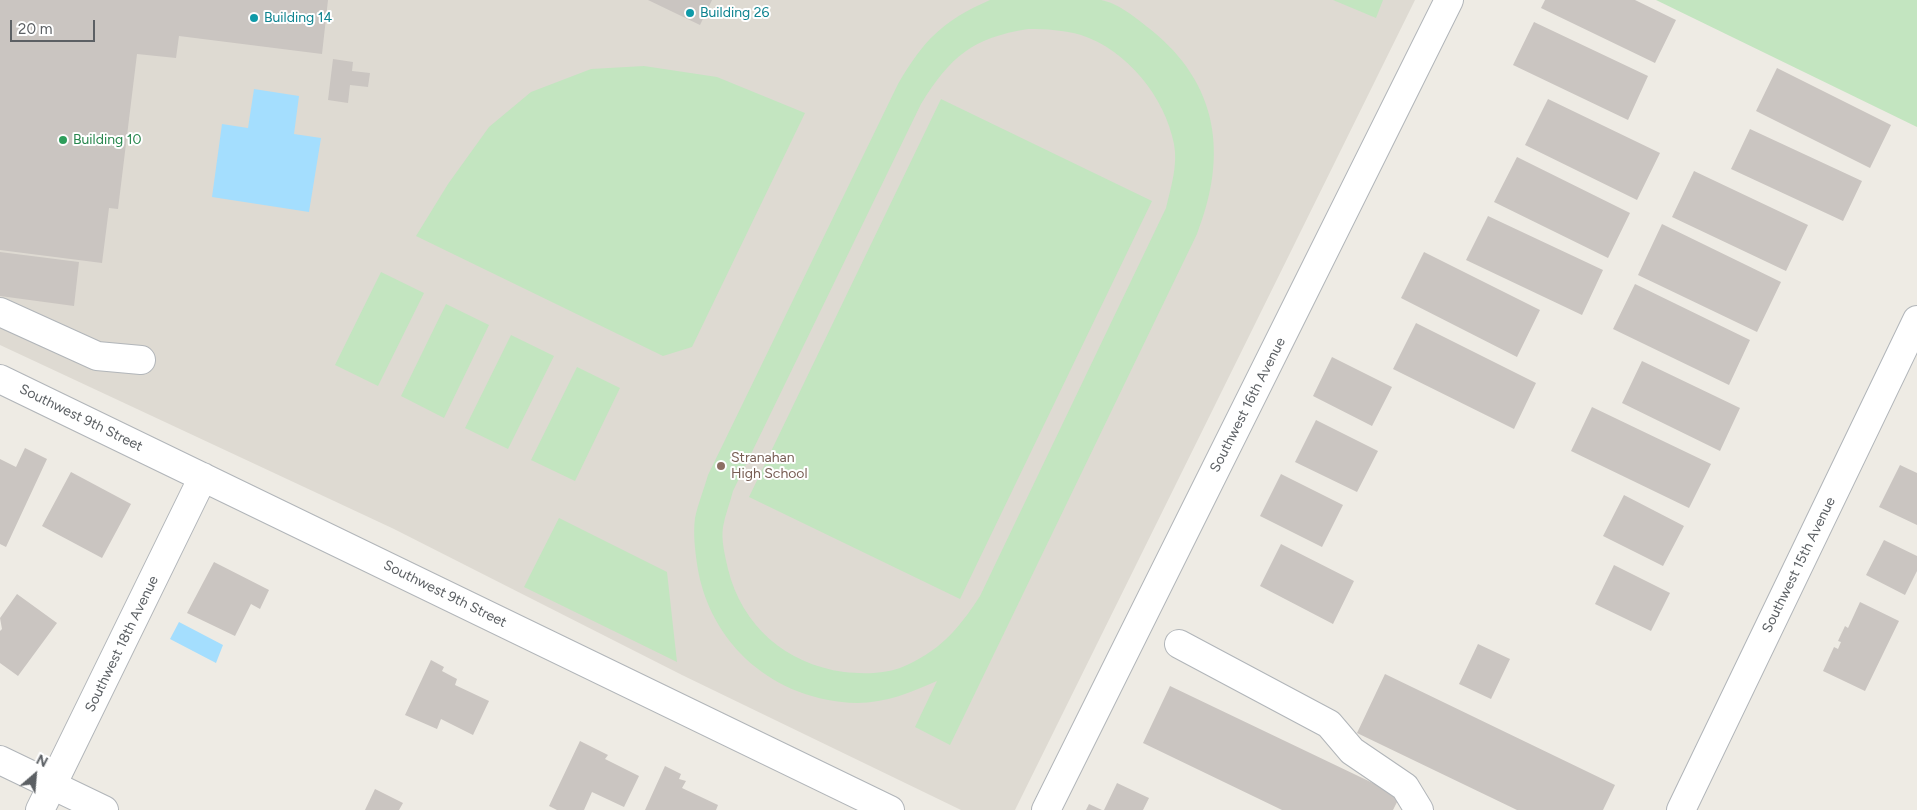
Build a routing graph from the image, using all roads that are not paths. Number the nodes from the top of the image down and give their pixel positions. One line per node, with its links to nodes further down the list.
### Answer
1 (1450, 0): 13 (street, Southwest 16th Avenue)
2 (0, 312): 4 (street)
3 (1917, 320): 15 (street, Southwest 15th Avenue)
4 (141, 360)
5 (0, 379): 6 (street, Southwest 9th Street)
6 (203, 477): 9 (street, Southwest 18th Avenue); 12 (street, Southwest 9th Street)
7 (1179, 644): 14 (street)
8 (0, 760): 9 (street)
9 (53, 785): 10 (street, Southwest 18th Avenue); 11 (street)
10 (40, 810)
11 (104, 810)
12 (890, 810)
13 (1046, 810)
14 (1419, 810)
15 (1681, 810)

